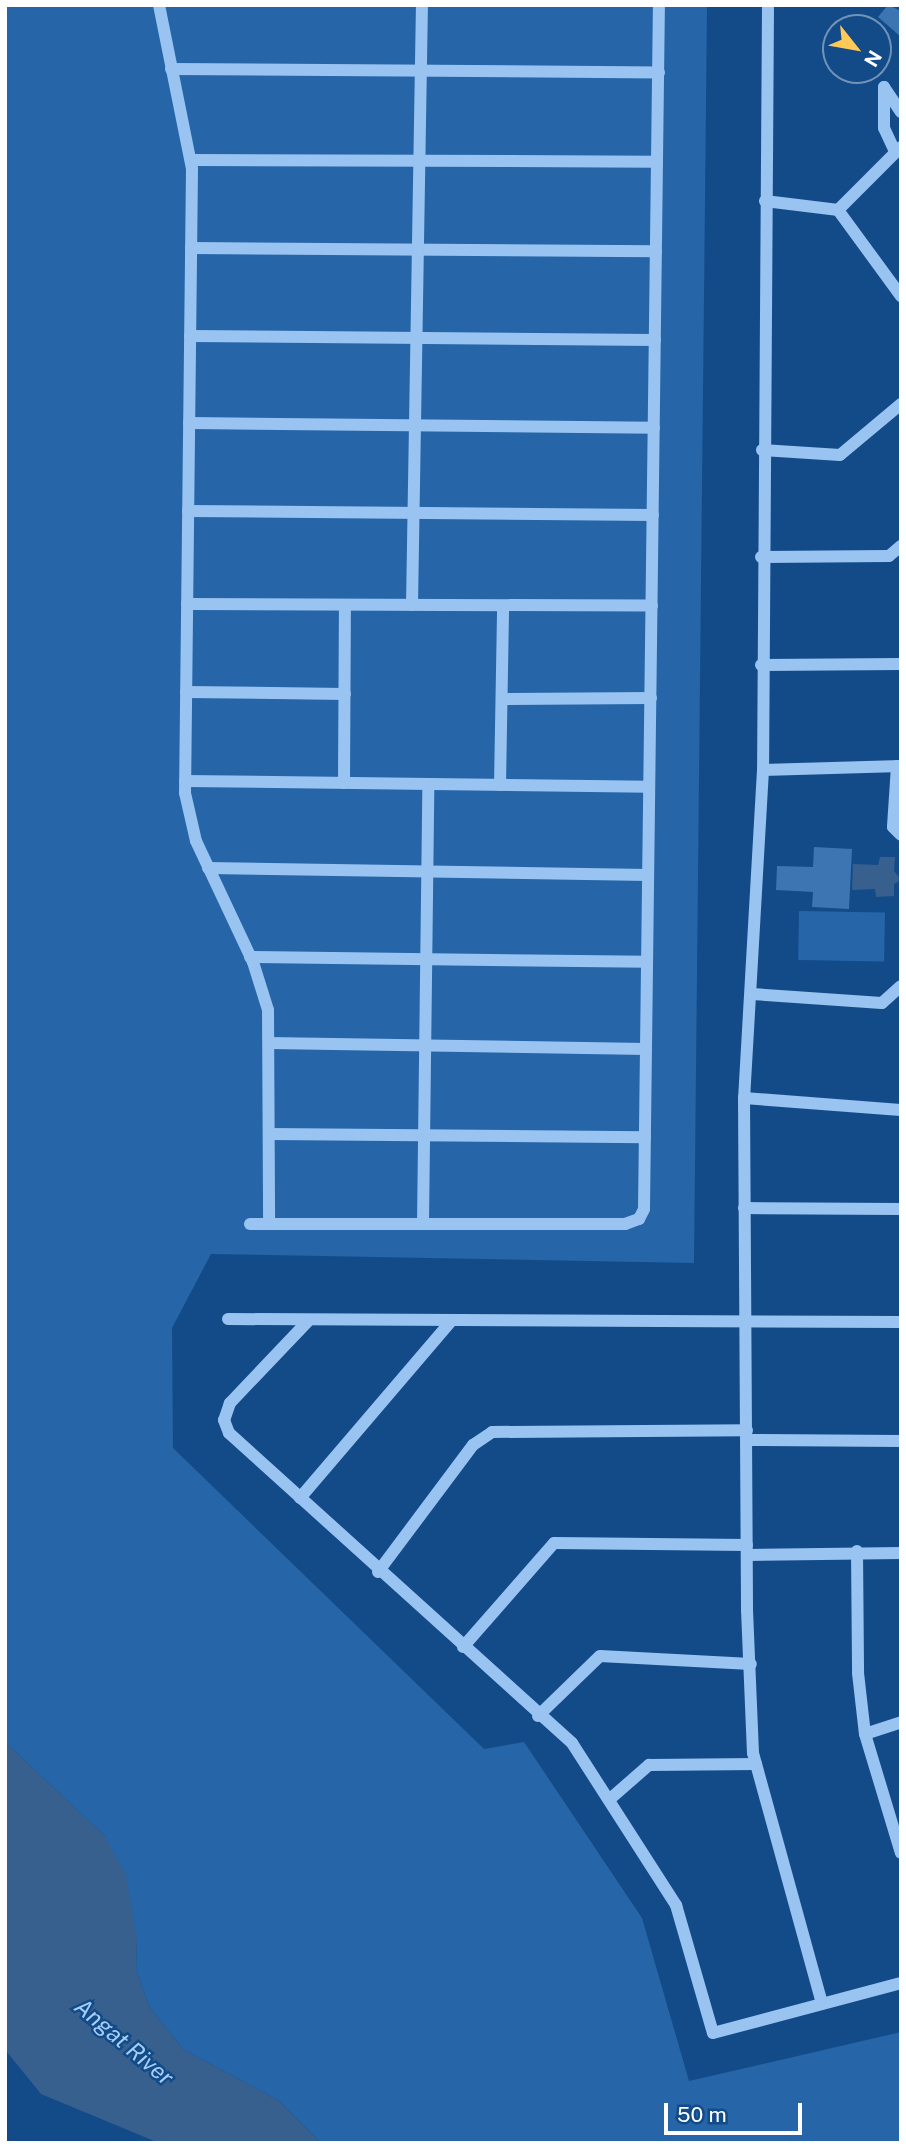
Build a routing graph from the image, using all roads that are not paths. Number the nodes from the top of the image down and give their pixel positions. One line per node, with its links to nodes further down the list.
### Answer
1 (159, 5): 5 (street)
2 (422, 5): 6 (street)
3 (659, 5): 7 (street)
4 (768, 5): 13 (street)
5 (171, 69): 6 (street); 10 (street)
6 (421, 71): 7 (street); 11 (street)
7 (659, 72): 12 (street)
8 (901, 112): 9 (street)
9 (898, 150): 14 (street)
10 (191, 160): 11 (street); 15 (street)
11 (419, 161): 12 (street); 16 (street)
12 (657, 162): 17 (street)
13 (765, 201): 14 (street); 26 (street)
14 (838, 210): 18 (street)
15 (191, 248): 16 (street); 19 (street)
16 (418, 249): 17 (street); 20 (street)
17 (656, 251): 21 (street)
18 (901, 296)
19 (190, 337): 20 (street); 23 (street)
20 (416, 338): 21 (street); 24 (street)
21 (655, 340): 25 (street)
22 (901, 404): 26 (street)
23 (189, 423): 24 (street); 27 (street)
24 (415, 425): 25 (street); 28 (street)
25 (654, 428): 29 (street)
26 (762, 450): 31 (street)
27 (188, 511): 28 (street); 32 (street)
28 (414, 513): 29 (street); 34 (street)
29 (653, 515): 36 (street)
30 (901, 546): 31 (street)
31 (761, 557): 38 (street)
32 (187, 604): 33 (street); 39 (street)
33 (345, 605): 34 (street); 40 (street)
34 (412, 605): 35 (street)
35 (503, 606): 36 (street); 42 (street)
36 (652, 606): 41 (street)
37 (901, 664): 38 (street)
38 (761, 665): 44 (street)
39 (186, 692): 40 (street); 45 (street)
40 (345, 694): 46 (street)
41 (650, 698): 42 (street); 49 (street)
42 (503, 699): 48 (street)
43 (899, 766): 44 (street); 50 (street)
44 (764, 770): 58 (street)
45 (184, 781): 46 (street); 51 (street)
46 (344, 783): 47 (street)
47 (428, 784): 48 (street); 52 (street)
48 (500, 785): 49 (street)
49 (649, 787): 53 (street)
50 (901, 835)
51 (208, 868): 52 (street); 54 (street)
52 (427, 871): 53 (street); 55 (street)
53 (648, 875): 56 (street)
54 (250, 957): 55 (street); 59 (street)
55 (426, 959): 56 (street); 60 (street)
56 (647, 962): 61 (street)
57 (901, 986): 58 (street)
58 (752, 994): 62 (street)
59 (269, 1043): 60 (street); 64 (street)
60 (425, 1046): 61 (street); 65 (street)
61 (646, 1049): 66 (street)
62 (744, 1098): 63 (street); 67 (street)
63 (901, 1110)
64 (269, 1134): 65 (street); 70 (street)
65 (424, 1135): 66 (street); 71 (street)
66 (645, 1137): 71 (street)
67 (744, 1208): 68 (street); 75 (street)
68 (901, 1209)
69 (250, 1224): 70 (street)
70 (269, 1224): 71 (street)
71 (423, 1224)
72 (228, 1319): 73 (street)
73 (309, 1320): 74 (street); 79 (street)
74 (451, 1321): 75 (street); 79 (street)
75 (745, 1321): 76 (street); 77 (street)
76 (901, 1322)
77 (747, 1435): 78 (street); 80 (street); 83 (street)
78 (901, 1441)
79 (300, 1497): 83 (street)
80 (747, 1550): 81 (street); 84 (street); 85 (street)
81 (857, 1551): 82 (street); 88 (street)
82 (901, 1553)
83 (378, 1572): 84 (street)
84 (463, 1647): 86 (street)
85 (751, 1664): 86 (street); 89 (street)
86 (537, 1716): 90 (street)
87 (901, 1722): 88 (street)
88 (865, 1734): 91 (street)
89 (756, 1764): 90 (street); 93 (street)
90 (610, 1799): 93 (street)
91 (901, 1853)
92 (901, 1983): 93 (street)
93 (822, 2004)

